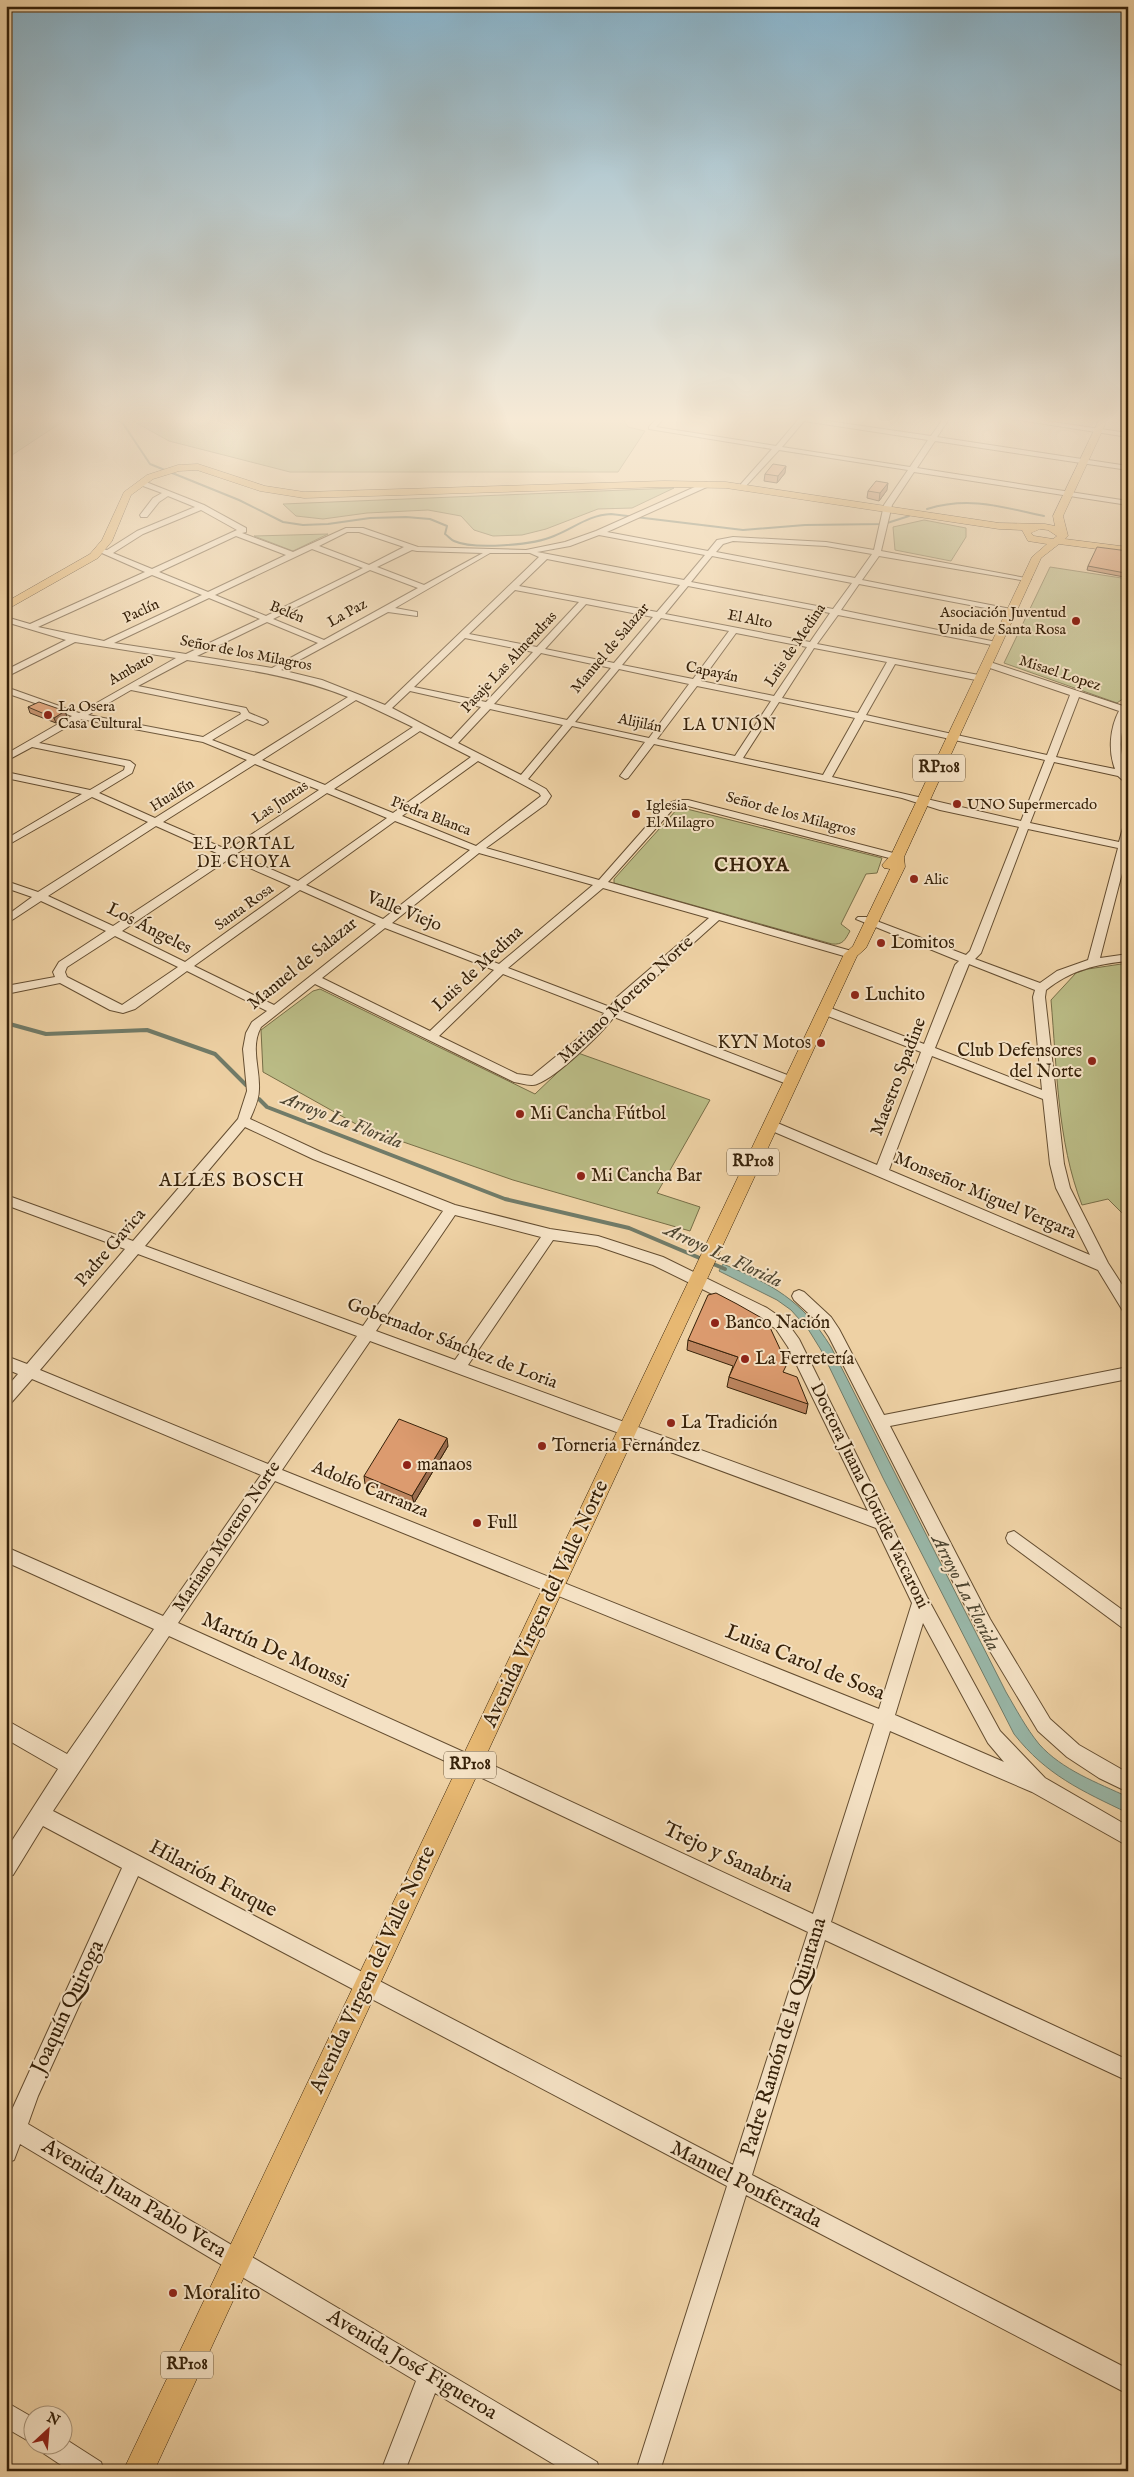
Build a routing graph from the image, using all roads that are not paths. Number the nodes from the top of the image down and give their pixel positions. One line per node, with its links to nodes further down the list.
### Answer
1 (112, 532): 16 (main road)
2 (145, 532): 16 (street)
3 (241, 532): 11 (street)
4 (346, 532): 13 (street, Paclín)
5 (360, 532): 14 (street, Paclín)
6 (599, 532): 17 (street); 20 (street)
7 (882, 532): 18 (street, Luis de Medina)
8 (1031, 532): 12 (main road); 23 (main road)
9 (1054, 532): 12 (main road)
10 (1058, 532): 12 (main road)
11 (237, 534): 21 (street); 25 (street)
12 (1058, 537): 15 (main road); 23 (main road, Avenida Virgen del Valle Norte / RP108)
13 (312, 546): 21 (street, Paclín); 24 (street)
14 (409, 548): 19 (street); 24 (street, Ambato)
15 (1128, 550)
16 (103, 552): 25 (street, Belén); 33 (main road)
17 (526, 552): 19 (street); 22 (street)
18 (877, 552): 20 (street, Manuel de Salazar); 26 (street); 27 (street, Luis de Medina)
19 (489, 553): 30 (street, La Paz)
20 (710, 554): 27 (street); 28 (street, Manuel de Salazar)
21 (293, 555): 31 (street, Paclín)
22 (545, 556): 28 (street); 29 (street)
23 (1037, 556): 26 (main road, Avenida Virgen del Valle Norte / RP108)
24 (369, 567): 30 (street); 39 (street, Ambato)
25 (153, 572): 31 (street, Belén); 41 (street)
26 (1027, 579): 35 (main road, Avenida Virgen del Valle Norte / RP108)
27 (857, 581): 35 (street); 36 (street, Luis de Medina)
28 (686, 583): 36 (street); 38 (street, Manuel de Salazar)
29 (514, 587): 32 (street, El Alto); 43 (street)
30 (425, 588): 34 (street, La Paz)
31 (208, 595): 39 (street, Belén); 47 (street, Paclín)
32 (585, 600): 38 (street, El Alto); 49 (street, Pasaje Las Almendras)
33 (6, 607)
34 (387, 609): 37 (street); 45 (street, La Paz)
35 (1012, 610): 46 (main road, Avenida Virgen del Valle Norte / RP108)
36 (835, 612): 46 (street); 48 (street, Luis de Medina)
37 (414, 614)
38 (658, 615): 42 (street, El Alto); 53 (street, Manuel de Salazar)
39 (265, 618): 45 (street, Belén); 50 (street, Ambato)
40 (6, 619): 41 (street, Señor de los Milagros)
41 (31, 628): 44 (street, Señor de los Milagros)
42 (734, 630): 48 (street, El Alto); 57 (street)
43 (464, 635): 49 (street, Capayán); 59 (street)
44 (74, 639): 47 (street, Señor de los Milagros); 55 (street)
45 (325, 643): 54 (street, La Paz)
46 (997, 643): 52 (main road, Avenida Virgen del Valle Norte / RP108)
47 (104, 644): 50 (street, Señor de los Milagros)
48 (812, 645): 51 (street, El Alto); 63 (street, Luis de Medina)
49 (539, 650): 53 (street, Capayán); 64 (street, Pasaje Las Almendras)
50 (187, 657): 54 (street, Señor de los Milagros); 58 (street, Ambato)
51 (892, 661): 56 (street, El Alto); 69 (street)
52 (987, 664): 56 (main road, Avenida Virgen del Valle Norte / RP108); 61 (street, Misael Lopez)
53 (615, 666): 57 (street, Capayán); 71 (street, Manuel de Salazar)
54 (273, 671): 62 (street, Señor de los Milagros)
55 (6, 674)
56 (980, 678): 73 (main road, Avenida Virgen del Valle Norte / RP108)
57 (694, 682): 63 (street, Capayán); 76 (street)
58 (129, 687): 67 (street); 68 (street, Ambato)
59 (408, 688): 64 (street, Alijilán); 66 (street)
60 (6, 690): 68 (street, Piedra Blanca)
61 (1076, 692): 65 (street, Misael Lopez); 82 (street, Maestro Spadine)
62 (356, 696): 66 (street, Señor de los Milagros); 83 (street, Hualfín)
63 (777, 699): 69 (street, Capayán); 84 (street, Luis de Medina)
64 (487, 705): 71 (street, Alijilán); 77 (street, Pasaje Las Almendras)
65 (1126, 707): 74 (street)
66 (386, 709): 72 (street, Señor de los Milagros)
67 (246, 715): 70 (street); 75 (street)
68 (80, 716): 75 (street, Piedra Blanca); 78 (street, Ambato)
69 (862, 716): 73 (street, Capayán); 88 (street)
70 (263, 722)
71 (568, 723): 76 (street, Alijilán); 89 (street, Manuel de Salazar)
72 (421, 726): 77 (street, Señor de los Milagros); 91 (street, Las Juntas)
73 (953, 738): 82 (street, Capayán); 94 (main road, Avenida Virgen del Valle Norte / RP108)
74 (1115, 738): 79 (street); 86 (street)
75 (205, 740): 83 (street, Piedra Blanca)
76 (651, 741): 84 (street, Alijilán); 87 (street)
77 (453, 743): 80 (street, Señor de los Milagros)
78 (31, 744): 81 (street, Ambato); 92 (street)
79 (1128, 744)
80 (478, 757): 89 (street, Señor de los Milagros); 96 (street, Santa Rosa)
81 (6, 758)
82 (1050, 759): 86 (street, Capayán); 98 (street, Maestro Spadine)
83 (254, 760): 91 (street, Piedra Blanca); 97 (street, Hualfín)
84 (737, 760): 88 (street, Alijilán)
85 (6, 774): 92 (street, Valle Viejo)
86 (1120, 774): 90 (street)
87 (625, 776)
88 (826, 779): 94 (street, Alijilán)
89 (522, 780): 93 (street, Señor de los Milagros)
90 (1128, 782)
91 (326, 790): 96 (street, Piedra Blanca); 103 (street, Las Juntas)
92 (91, 793): 97 (street, Valle Viejo); 100 (street)
93 (546, 796): 102 (street, Manuel de Salazar)
94 (923, 802): 98 (street, Alijilán); 104 (main road, Avenida Virgen del Valle Norte / RP108)
95 (678, 803): 104 (street, Señor de los Milagros); 106 (street, Luis de Medina)
96 (394, 818): 102 (street, Piedra Blanca); 107 (street, Santa Rosa)
97 (156, 822): 103 (street, Valle Viejo); 108 (street, Hualfín)
98 (1025, 825): 101 (street, Alijilán); 116 (street, Maestro Spadine)
99 (1128, 828): 101 (street)
100 (6, 843)
101 (1125, 846): 117 (street)
102 (478, 849): 106 (street, Piedra Blanca); 112 (street, Manuel de Salazar)
103 (229, 855): 107 (street, Valle Viejo); 113 (street, Las Juntas)
104 (897, 857): 111 (main road, Avenida Virgen del Valle Norte / RP108)
105 (6, 884): 108 (street, Los Ángeles)
106 (600, 885): 109 (street, Piedra Blanca); 119 (street, Luis de Medina)
107 (299, 886): 112 (street, Valle Viejo); 118 (street, Santa Rosa)
108 (40, 896): 110 (street, Hualfín); 113 (street, Los Ángeles)
109 (716, 917): 114 (street, Piedra Blanca); 126 (street, Mariano Moreno Norte)
110 (6, 921)
111 (867, 921): 114 (main road, Avenida Virgen del Valle Norte / RP108); 116 (street)
112 (382, 923): 119 (street, Valle Viejo); 121 (street, Manuel de Salazar)
113 (114, 931): 118 (street, Los Ángeles); 120 (street, Las Juntas)
114 (851, 954): 125 (main road, Avenida Virgen del Valle Norte / RP108)
115 (1128, 957): 117 (street)
116 (968, 959): 122 (street); 128 (street, Maestro Spadine)
117 (1093, 961): 122 (street)
118 (186, 967): 120 (street, Santa Rosa); 124 (street, Los Ángeles)
119 (500, 969): 126 (street, Valle Viejo); 127 (street, Luis de Medina)
120 (60, 976): 123 (street)
121 (313, 978): 124 (street, Manuel de Salazar); 127 (street)
122 (1040, 988): 130 (street)
123 (6, 990)
124 (273, 1009): 131 (street, Manuel de Salazar)
125 (824, 1010): 128 (street); 129 (main road, Avenida Virgen del Valle Norte / RP108)
126 (611, 1013): 127 (street, Mariano Moreno Norte); 129 (street, Valle Viejo)
127 (431, 1037)
128 (928, 1050): 130 (street); 133 (street, Maestro Spadine)
129 (791, 1081): 132 (main road, Avenida Virgen del Valle Norte / RP108)
130 (1049, 1097): 138 (street)
131 (243, 1121): 135 (street, Doctora Juana Clotilde Vaccaroni); 137 (street, Padre Gavica)
132 (770, 1126): 133 (street, Monseñor Miguel Vergara); 139 (main road, Avenida Virgen del Valle Norte / RP108)
133 (881, 1173): 138 (street, Monseñor Miguel Vergara)
134 (6, 1200): 137 (street, Gobernador Sánchez de Loria)
135 (452, 1209): 136 (street, Doctora Juana Clotilde Vaccaroni); 142 (street, Mariano Moreno Norte)
136 (550, 1234): 139 (street, Doctora Juana Clotilde Vaccaroni); 144 (street)
137 (136, 1248): 142 (street, Gobernador Sánchez de Loria); 145 (street, Padre Gavica)
138 (1103, 1266): 141 (street)
139 (700, 1274): 149 (main road, Avenida Virgen del Valle Norte / RP108); 151 (street, Doctora Juana Clotilde Vaccaroni)
140 (799, 1296): 148 (street)
141 (1128, 1307)
142 (366, 1332): 144 (street, Gobernador Sánchez de Loria); 150 (street, Mariano Moreno Norte)
143 (6, 1362): 145 (street, Adolfo Carranza)
144 (458, 1368): 149 (street, Gobernador Sánchez de Loria)
145 (30, 1372): 147 (street, Padre Gavica); 150 (street, Adolfo Carranza)
146 (1128, 1373): 148 (street)
147 (6, 1399)
148 (880, 1422): 162 (street)
149 (626, 1432): 151 (street, Gobernador Sánchez de Loria); 154 (main road, Avenida Virgen del Valle Norte / RP108)
150 (271, 1472): 154 (street, Adolfo Carranza); 157 (street, Mariano Moreno Norte)
151 (884, 1524): 155 (street, Doctora Juana Clotilde Vaccaroni)
152 (1014, 1538): 156 (street)
153 (6, 1554): 157 (street, Martín De Moussi)
154 (553, 1586): 158 (street, Luisa Carol de Sosa); 160 (main road, Avenida Virgen del Valle Norte / RP108)
155 (921, 1603): 158 (street, Padre Ramón de la Quintana); 163 (street, Doctora Juana Clotilde Vaccaroni)
156 (1128, 1624)
157 (166, 1626): 160 (street, Martín De Moussi); 161 (street, Mariano Moreno Norte)
158 (884, 1718): 163 (street, Luisa Carol de Sosa); 168 (street, Padre Ramón de la Quintana)
159 (6, 1729): 161 (street)
160 (471, 1764): 168 (street, Trejo y Sanabria); 169 (main road, Avenida Virgen del Valle Norte / RP108)
161 (70, 1766): 164 (street, Mariano Moreno Norte)
162 (1128, 1783)
163 (1038, 1785): 165 (street, Doctora Juana Clotilde Vaccaroni)
164 (40, 1814): 166 (street, Hilarión Furque); 167 (street, Mariano Moreno Norte)
165 (1128, 1837)
166 (134, 1864): 169 (street, Hilarión Furque); 171 (street, Joaquín Quiroga)
167 (6, 1868)
168 (818, 1927): 170 (street, Trejo y Sanabria); 173 (street, Padre Ramón de la Quintana)
169 (365, 1986): 173 (street, Manuel Ponferrada); 174 (main road, Avenida Virgen del Valle Norte / RP108)
170 (1128, 2071)
171 (11, 2126): 172 (street, Joaquín Quiroga); 174 (street, Avenida Juan Pablo Vera)
172 (6, 2152)
173 (739, 2181): 176 (street, Manuel Ponferrada); 184 (street, Padre Ramón de la Quintana)
174 (237, 2260): 175 (street, Avenida José Figueroa); 181 (main road, Avenida Virgen del Valle Norte / RP108)
175 (430, 2376): 182 (street); 183 (street, Avenida José Figueroa)
176 (1128, 2382)
177 (6, 2414): 178 (street)
178 (22, 2424)
179 (67, 2454): 180 (street)
180 (92, 2471)
181 (138, 2471)
182 (393, 2471)
183 (588, 2471)
184 (648, 2471)

